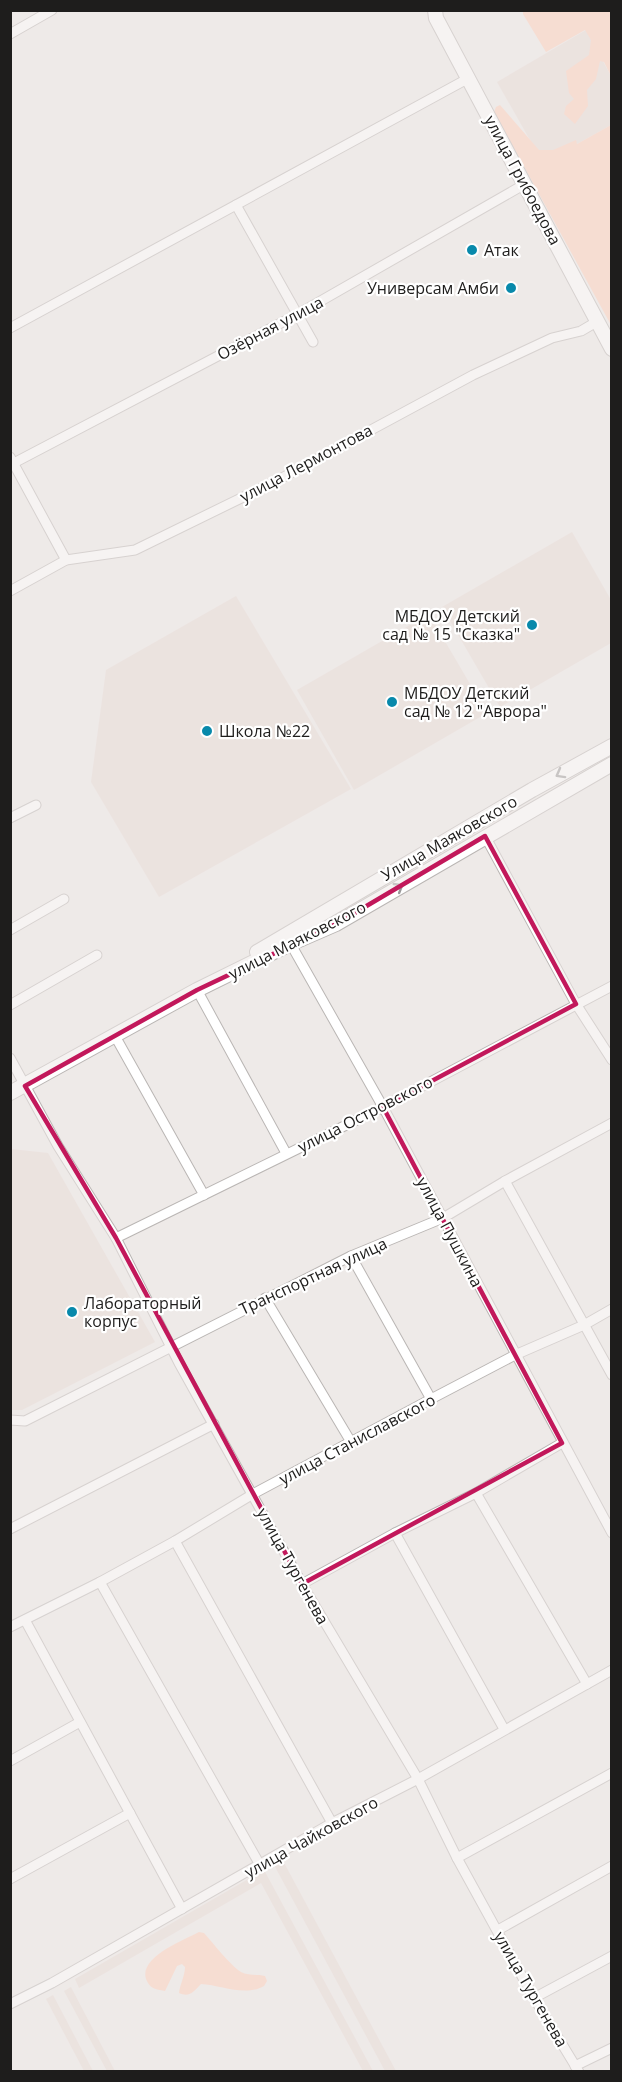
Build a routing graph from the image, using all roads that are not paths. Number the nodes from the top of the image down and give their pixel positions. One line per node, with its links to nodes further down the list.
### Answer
1 (52, 10): 3 (street)
2 (435, 10): 4 (street, улица Грибоедова)
3 (10, 34)
4 (469, 78): 5 (street, улица Грибоедова); 6 (street)
5 (525, 184): 7 (street, Озёрная улица); 8 (street, улица Грибоедова)
6 (236, 205): 7 (street); 9 (street)
7 (298, 315): 10 (street); 12 (street, Озёрная улица)
8 (598, 321): 11 (street, улица Грибоедова); 13 (street, улица Лермонтова)
9 (10, 328)
10 (314, 342)
11 (612, 349)
12 (12, 462): 13 (street)
13 (66, 560): 14 (street, улица Лермонтова)
14 (10, 591)
15 (612, 746): 22 (street, Улица Маяковского, one-way to 22)
16 (612, 764): 19 (street, улица Маяковского)
17 (36, 805): 18 (street)
18 (10, 818)
19 (485, 836): 22 (street, улица Маяковского, one-way to 19); 26 (street)
20 (64, 899): 21 (street)
21 (10, 930)
22 (288, 938): 25 (street, улица Маяковского); 33 (street, улица Пушкина)
23 (97, 955): 27 (street)
24 (612, 986): 26 (street, улица Островского)
25 (197, 990): 28 (street, улица Маяковского); 35 (street)
26 (576, 1004): 30 (street); 33 (street, улица Островского)
27 (10, 1005)
28 (115, 1036): 31 (street, улица Маяковского); 37 (street)
29 (10, 1058): 31 (street, улица Тургенева)
30 (612, 1060)
31 (25, 1086): 32 (street, улица Маяковского); 39 (street, улица Тургенева)
32 (10, 1093)
33 (383, 1107): 35 (street, улица Островского); 38 (street, улица Пушкина)
34 (612, 1123): 36 (street, Транспортная улица)
35 (286, 1154): 37 (street, улица Островского)
36 (505, 1180): 38 (street, Транспортная улица); 43 (street)
37 (204, 1195): 39 (street, улица Островского)
38 (442, 1218): 40 (street, Транспортная улица); 45 (street, улица Пушкина)
39 (116, 1238): 44 (street, улица Тургенева)
40 (351, 1256): 41 (street, Транспортная улица); 47 (street)
41 (265, 1298): 44 (street, Транспортная улица); 50 (street)
42 (612, 1309): 43 (street, улица Станиславского)
43 (584, 1325): 45 (street, улица Станиславского); 46 (street)
44 (171, 1346): 48 (street, Транспортная улица); 49 (street, улица Тургенева)
45 (515, 1355): 47 (street, улица Станиславского); 51 (street, улица Пушкина)
46 (612, 1375)
47 (431, 1399): 50 (street, улица Станиславского)
48 (10, 1420)
49 (214, 1424): 53 (street, улица Тургенева); 54 (street)
50 (351, 1442): 53 (street, улица Станиславского)
51 (562, 1443): 52 (street); 56 (street, улица Пушкина)
52 (476, 1493): 55 (street); 63 (street)
53 (253, 1494): 57 (street, улица Станиславского); 59 (street, улица Тургенева)
54 (10, 1529)
55 (395, 1533): 59 (street); 65 (street)
56 (612, 1533)
57 (175, 1541): 58 (street, улица Станиславского); 70 (street)
58 (100, 1582): 60 (street, улица Станиславского); 72 (street)
59 (302, 1584): 68 (street, улица Тургенева)
60 (25, 1620): 61 (street, улица Станиславского); 64 (street)
61 (10, 1627)
62 (612, 1670): 63 (street, улица Чайковского)
63 (587, 1684): 65 (street, улица Чайковского)
64 (80, 1722): 66 (street); 69 (street)
65 (504, 1729): 68 (street, улица Чайковского)
66 (10, 1761)
67 (612, 1773): 71 (street)
68 (418, 1779): 70 (street, улица Чайковского); 71 (street, улица Тургенева)
69 (130, 1813): 74 (street); 75 (street)
70 (332, 1823): 72 (street, улица Чайковского)
71 (457, 1858): 76 (street, улица Тургенева)
72 (260, 1865): 75 (street, улица Чайковского)
73 (612, 1866): 76 (street)
74 (10, 1879)
75 (182, 1909): 79 (street, улица Чайковского)
76 (498, 1930): 78 (street, улица Тургенева)
77 (612, 1956): 78 (street)
78 (534, 1998): 81 (street, улица Тургенева)
79 (10, 2004)
80 (612, 2048): 81 (street)
81 (577, 2069)

